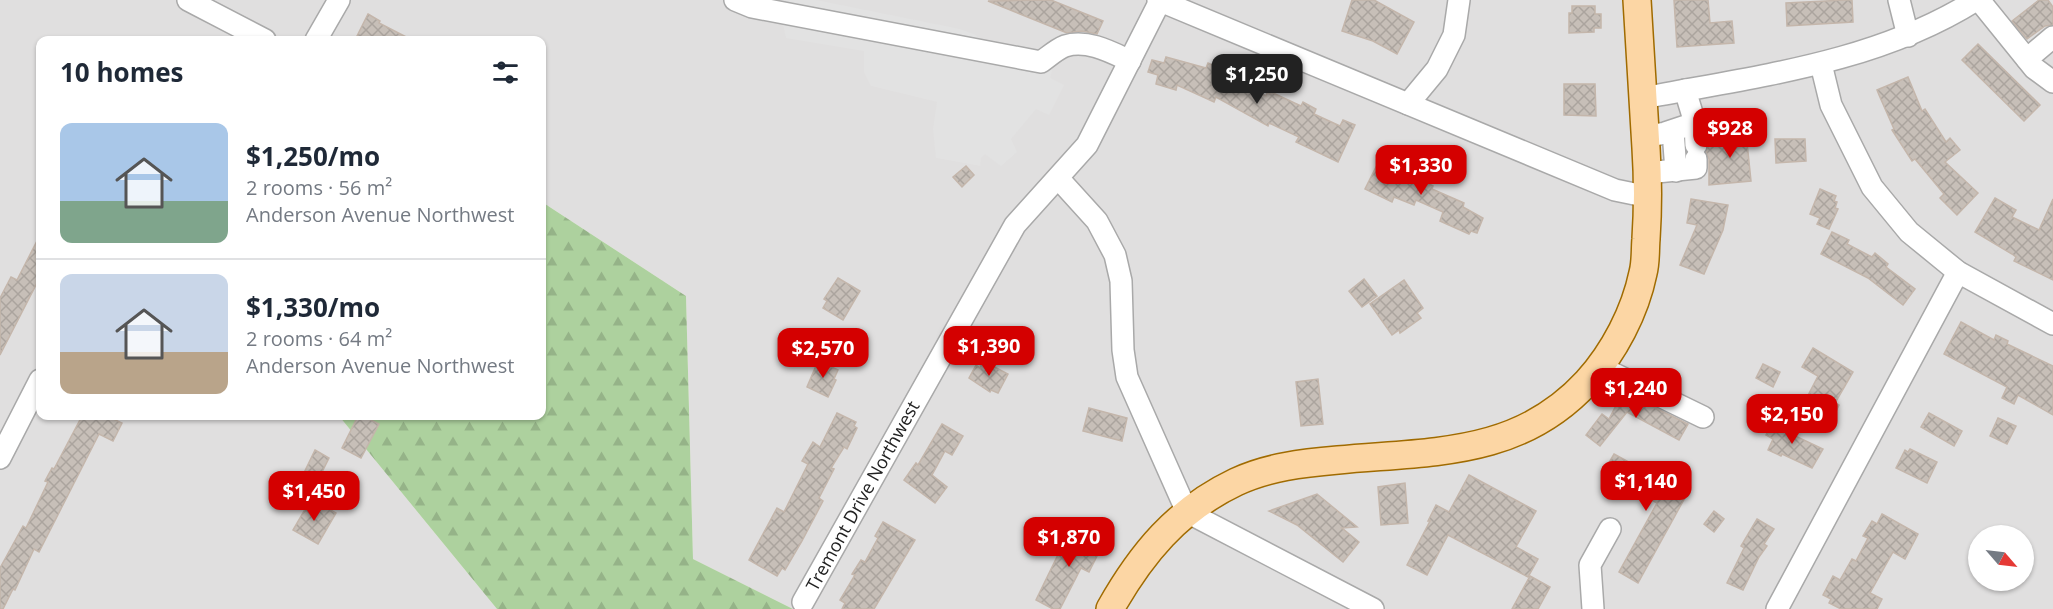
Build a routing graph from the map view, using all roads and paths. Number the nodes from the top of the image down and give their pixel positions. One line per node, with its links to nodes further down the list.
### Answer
1 (188, 0): 9 (street)
2 (339, 0): 10 (street)
3 (735, 0): 14 (street)
4 (1459, 0): 19 (street)
5 (1637, 0): 18 (main road)
6 (1899, 0): 11 (street)
7 (1978, 0): 11 (street); 13 (street)
8 (1159, 1): 14 (street, Tremont Drive Northwest); 19 (street)
9 (257, 36)
10 (318, 36)
11 (1908, 36): 15 (street)
12 (2053, 38): 13 (street)
13 (2027, 59): 16 (street)
14 (1130, 61): 25 (street, Tremont Drive Northwest)
15 (1821, 64): 17 (street); 27 (street)
16 (2053, 82)
17 (1685, 90): 18 (street); 21 (street)
18 (1643, 98): 23 (main road)
19 (1408, 104): 26 (street)
20 (1722, 122): 21 (street)
21 (1695, 123): 22 (street); 24 (street)
22 (1673, 131): 23 (street); 24 (street)
23 (1645, 136): 26 (main road)
24 (1676, 171): 26 (street)
25 (1058, 178): 33 (street); 35 (street, Tremont Drive Northwest)
26 (1648, 185): 29 (main road)
27 (1958, 272): 28 (street); 39 (street)
28 (2053, 324)
29 (1600, 367): 31 (street); 33 (main road)
30 (36, 388): 32 (street)
31 (1703, 417)
32 (0, 458)
33 (1187, 512): 36 (main road); 37 (street)
34 (1610, 529): 38 (street)
35 (803, 602)
36 (1110, 609)
37 (1373, 609)
38 (1593, 609)
39 (1777, 609)

